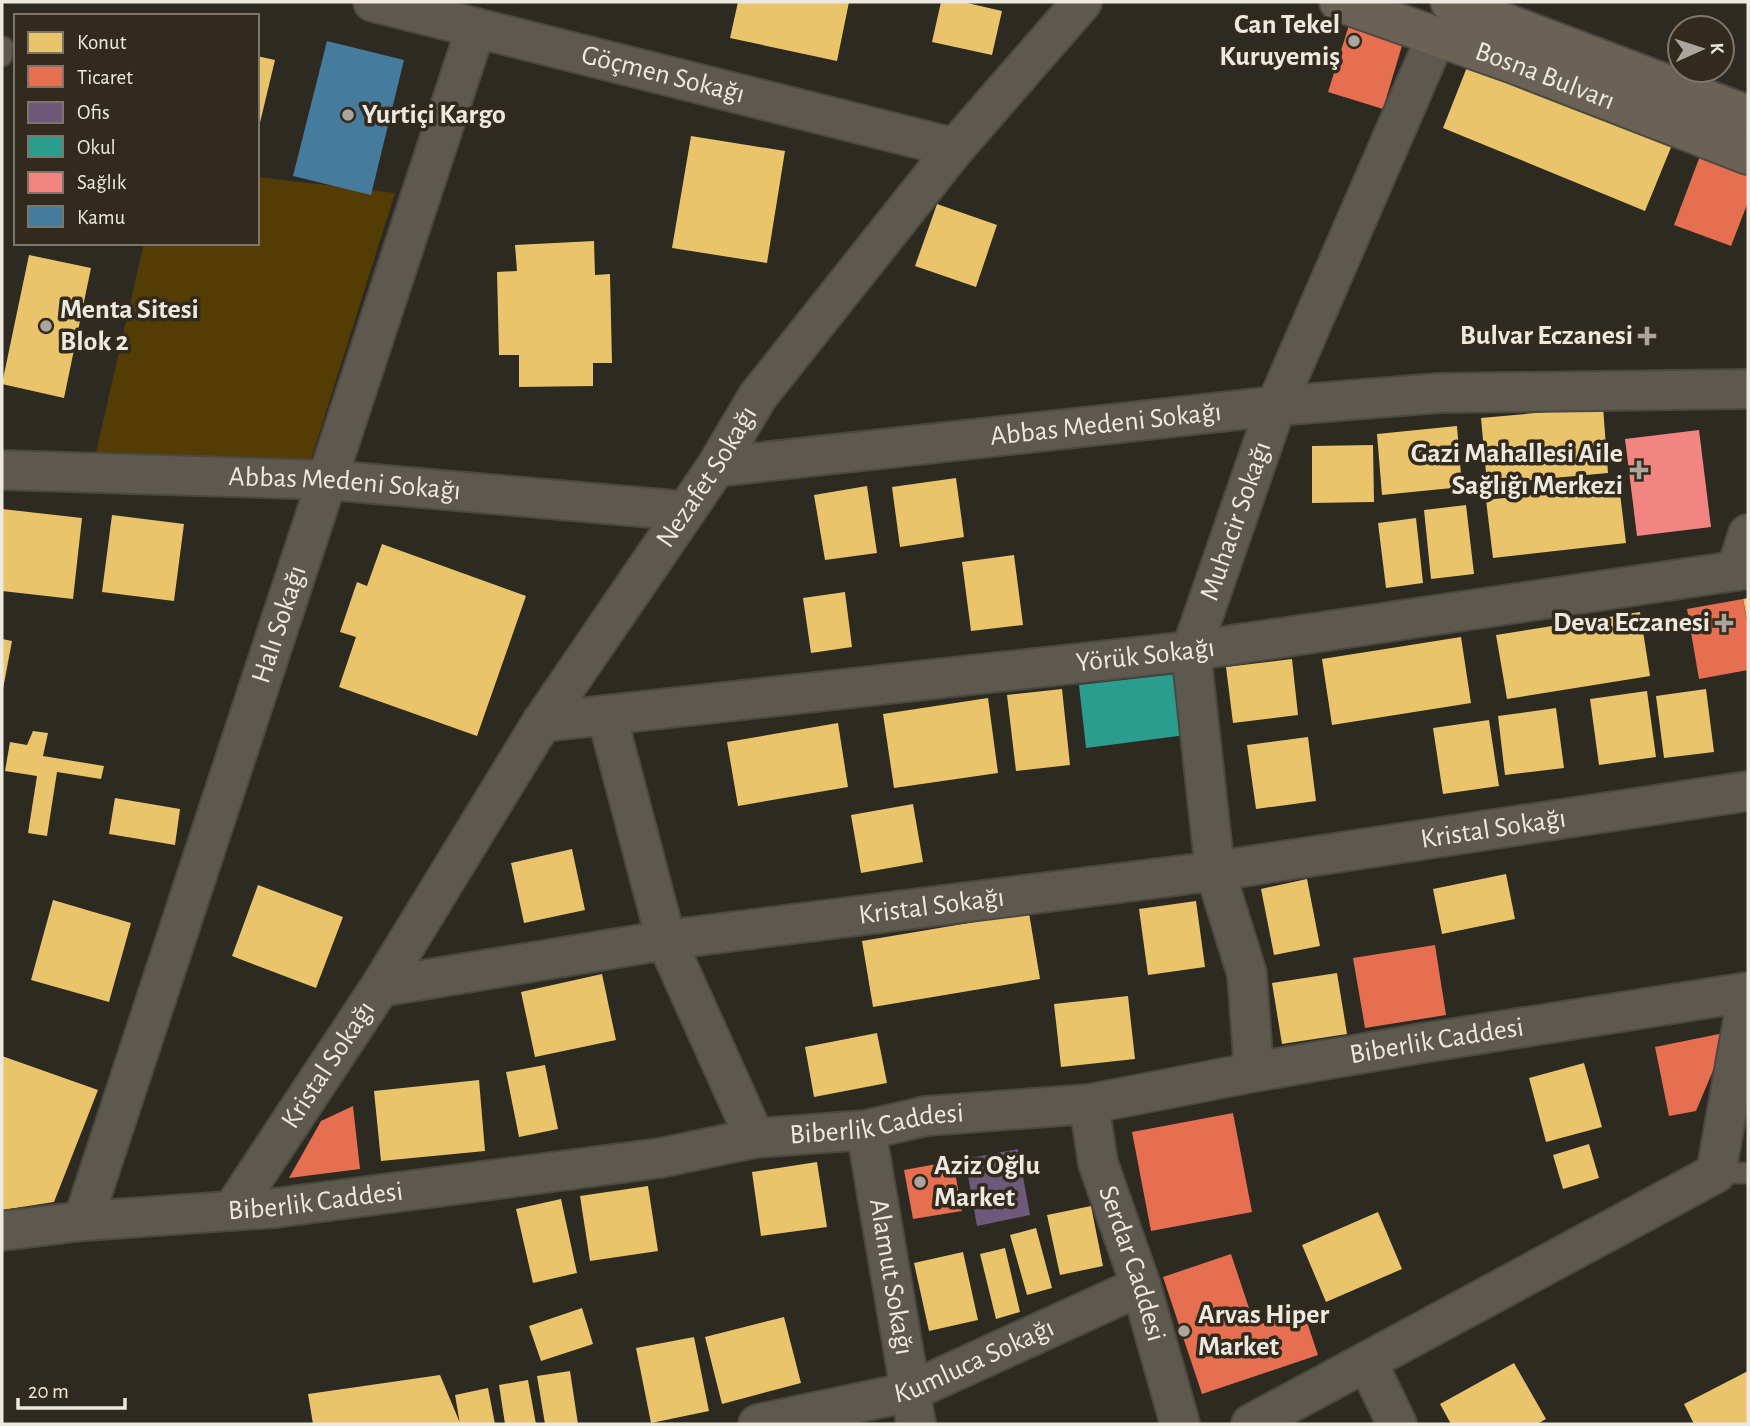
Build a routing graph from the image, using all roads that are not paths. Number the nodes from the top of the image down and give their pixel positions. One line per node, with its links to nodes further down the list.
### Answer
1 (373, 2): 5 (street, Göçmen Sokağı)
2 (1082, 2): 8 (street, Nezafet Sokağı)
3 (1339, 2): 6 (main road, Bosna Bulvarı)
4 (1450, 2): 7 (main road, Bosna Bulvarı)
5 (476, 28): 8 (street, Göçmen Sokağı); 14 (street, Halı Sokağı)
6 (1436, 37): 9 (main road, Bosna Bulvarı); 11 (street, Muhacir Sokağı)
7 (1748, 115)
8 (955, 148): 12 (street, Nezafet Sokağı)
9 (1748, 155)
10 (1748, 389): 11 (street, Abbas Medeni Sokağı)
11 (1276, 406): 12 (street, Abbas Medeni Sokağı); 18 (street, Muhacir Sokağı)
12 (716, 467): 15 (street, Nezafet Sokağı)
13 (2, 470): 14 (street, Abbas Medeni Sokağı)
14 (328, 480): 15 (street, Abbas Medeni Sokağı); 32 (street, Halı Sokağı)
15 (687, 511): 20 (street, Nezafet Sokağı)
16 (1748, 534): 17 (street)
17 (1742, 570): 18 (street, Yörük Sokağı)
18 (1191, 651): 19 (street, Yörük Sokağı); 22 (street, Muhacir Sokağı)
19 (607, 716): 20 (street, Yörük Sokağı); 23 (street)
20 (542, 722): 24 (street, Nezafet Sokağı)
21 (1748, 791): 22 (street, Kristal Sokağı)
22 (1215, 871): 23 (street, Kristal Sokağı); 26 (street, Muhacir Sokağı)
23 (666, 940): 24 (street, Kristal Sokağı); 29 (street)
24 (380, 987): 31 (street, Kristal Sokağı)
25 (1748, 992): 26 (street, Biberlik Caddesi); 30 (street)
26 (1254, 1072): 27 (street, Biberlik Caddesi)
27 (1089, 1104): 28 (street, Biberlik Caddesi); 34 (street, Serdar Caddesi)
28 (866, 1130): 29 (street, Biberlik Caddesi); 36 (street, Alamut Sokağı)
29 (755, 1138): 31 (street, Biberlik Caddesi)
30 (1732, 1173): 35 (street)
31 (232, 1211): 32 (street, Biberlik Caddesi)
32 (83, 1221): 33 (street, Biberlik Caddesi)
33 (2, 1231)
34 (1141, 1286): 36 (street, Kumluca Sokağı); 38 (street, Serdar Caddesi)
35 (1367, 1362): 39 (street); 40 (street)
36 (912, 1408): 37 (street, Kumluca Sokağı)
37 (758, 1424)
38 (1180, 1424)
39 (1251, 1424)
40 (1398, 1424)

